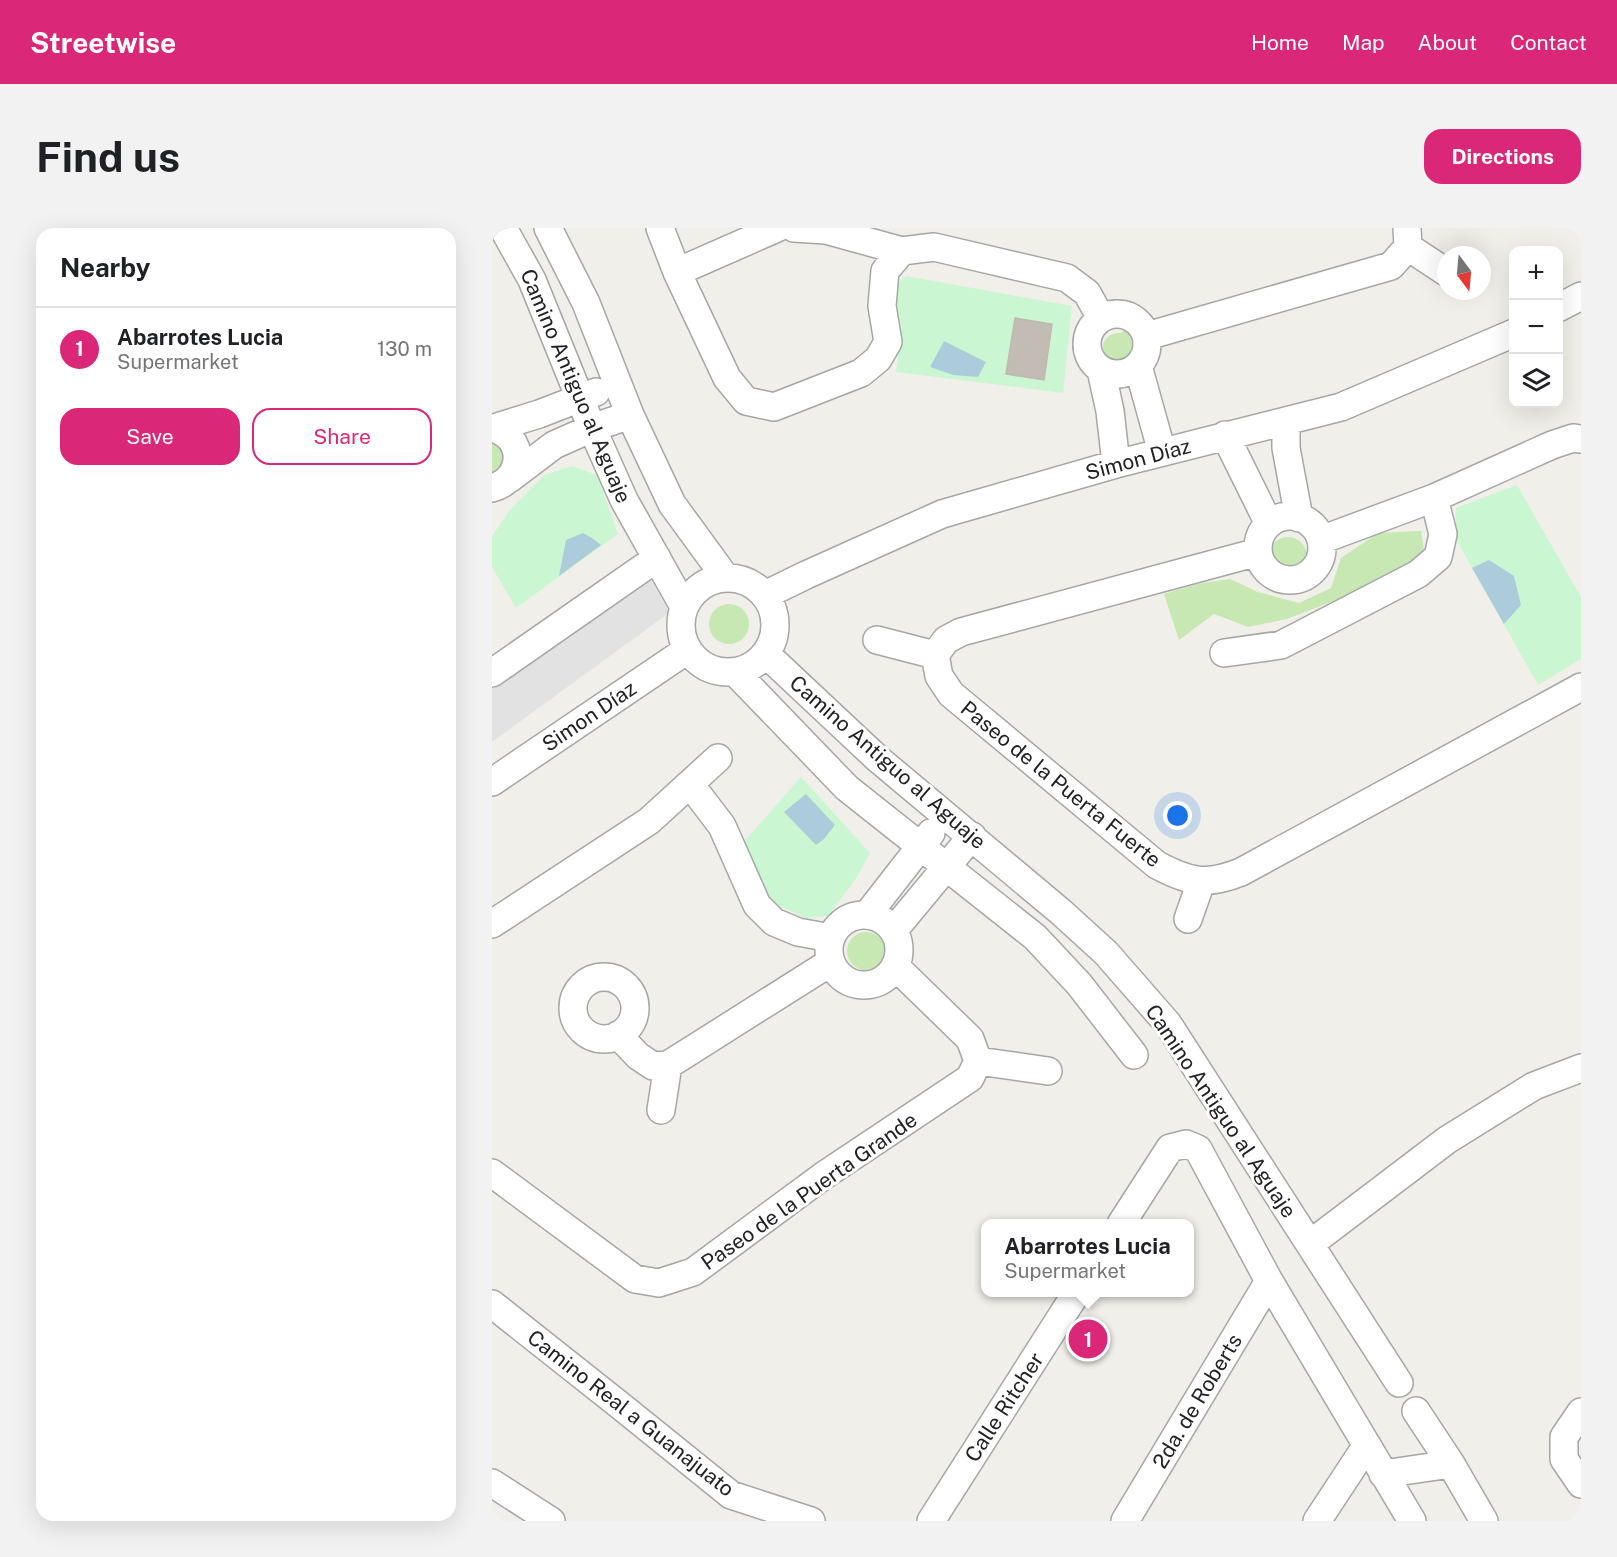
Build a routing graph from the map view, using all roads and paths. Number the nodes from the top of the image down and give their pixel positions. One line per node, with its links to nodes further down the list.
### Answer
1 (503, 228): 18 (street, Camino Antiguo al Aguaje)
2 (548, 228): 17 (street, Camino Antiguo al Aguaje)
3 (660, 228): 9 (street)
4 (777, 228): 9 (street)
5 (794, 228): 7 (street)
6 (1408, 238): 8 (street); 14 (street)
7 (902, 250): 9 (street); 12 (street)
8 (1437, 264)
9 (677, 272)
10 (1581, 296): 11 (street)
11 (1563, 305)
12 (1101, 318): 14 (street); 16 (street)
13 (1509, 335): 20 (street, Simon Díaz)
14 (1147, 336): 15 (street)
15 (1138, 366): 16 (street); 25 (street)
16 (1101, 370): 26 (street)
17 (617, 384): 18 (street); 19 (street, Camino Antiguo al Aguaje)
18 (580, 398): 21 (street); 22 (street, Camino Antiguo al Aguaje)
19 (630, 415): 22 (street); 34 (street, Camino Antiguo al Aguaje)
20 (1286, 421): 23 (street, Simon Díaz); 29 (street)
21 (493, 428): 27 (street)
22 (592, 428): 27 (street); 33 (street, Camino Antiguo al Aguaje)
23 (1225, 435): 25 (street, Simon Díaz); 30 (street)
24 (1581, 439): 28 (street)
25 (1162, 452): 26 (street, Simon Díaz)
26 (1116, 464): 35 (street, Simon Díaz)
27 (501, 483)
28 (1434, 498): 31 (street); 39 (street)
29 (1299, 518): 30 (street); 31 (street)
30 (1269, 524): 32 (street)
31 (1321, 540): 32 (street)
32 (1258, 552): 41 (street)
33 (657, 558): 36 (street, Camino Antiguo al Aguaje); 43 (street)
34 (726, 578): 35 (street); 36 (street)
35 (765, 595): 40 (street)
36 (684, 607): 38 (street)
37 (877, 640): 41 (street)
38 (687, 650): 42 (street); 46 (street, Simon Díaz)
39 (1224, 653)
40 (766, 654): 42 (street); 48 (street, Camino Antiguo al Aguaje)
41 (935, 656): 52 (street, Paseo de la Puerta Fuerte)
42 (735, 672): 50 (street, Camino Antiguo al Aguaje)
43 (492, 673)
44 (1581, 687): 52 (street, Paseo de la Puerta Fuerte)
45 (718, 758): 47 (street)
46 (492, 782)
47 (690, 784): 56 (street); 59 (street)
48 (945, 816): 49 (street, Camino Antiguo al Aguaje); 50 (street)
49 (972, 836): 51 (street); 53 (street, Camino Antiguo al Aguaje)
50 (920, 846): 51 (street, Camino Antiguo al Aguaje); 54 (street)
51 (946, 867): 57 (street); 58 (street, Camino Antiguo al Aguaje)
52 (1201, 882): 55 (street)
53 (1061, 912): 58 (street); 70 (street, Camino Antiguo al Aguaje)
54 (867, 915): 57 (street); 59 (street)
55 (1188, 919)
56 (492, 924)
57 (894, 930): 60 (street)
58 (1035, 937): 62 (street, Camino Antiguo al Aguaje)
59 (831, 950): 60 (street); 64 (street)
60 (896, 966): 63 (street)
61 (618, 1035): 64 (street)
62 (1134, 1055)
63 (978, 1061): 66 (street); 68 (street, Paseo de la Puerta Grande)
64 (668, 1065): 67 (street)
65 (1581, 1068): 70 (street)
66 (1048, 1071)
67 (661, 1110)
68 (492, 1173)
69 (1124, 1219): 71 (street, Camino Antiguo al Aguaje)
70 (1310, 1244): 74 (street, Camino Antiguo al Aguaje)
71 (1269, 1281): 77 (street, Camino Antiguo al Aguaje); 85 (street, 2da. de Roberts)
72 (1074, 1297): 84 (street, Calle Ritcher)
73 (492, 1304): 83 (street, Camino Real a Guanajuato)
74 (1399, 1383)
75 (1416, 1411): 78 (street)
76 (1581, 1412): 80 (street)
77 (1367, 1445): 79 (street, Camino Antiguo al Aguaje); 86 (street)
78 (1451, 1464): 79 (street); 88 (street)
79 (1383, 1474): 87 (street, Camino Antiguo al Aguaje)
80 (1581, 1484)
81 (496, 1494): 82 (street)
82 (551, 1521)
83 (812, 1521)
84 (931, 1521)
85 (1125, 1521)
86 (1317, 1521)
87 (1412, 1521)
88 (1484, 1521)

